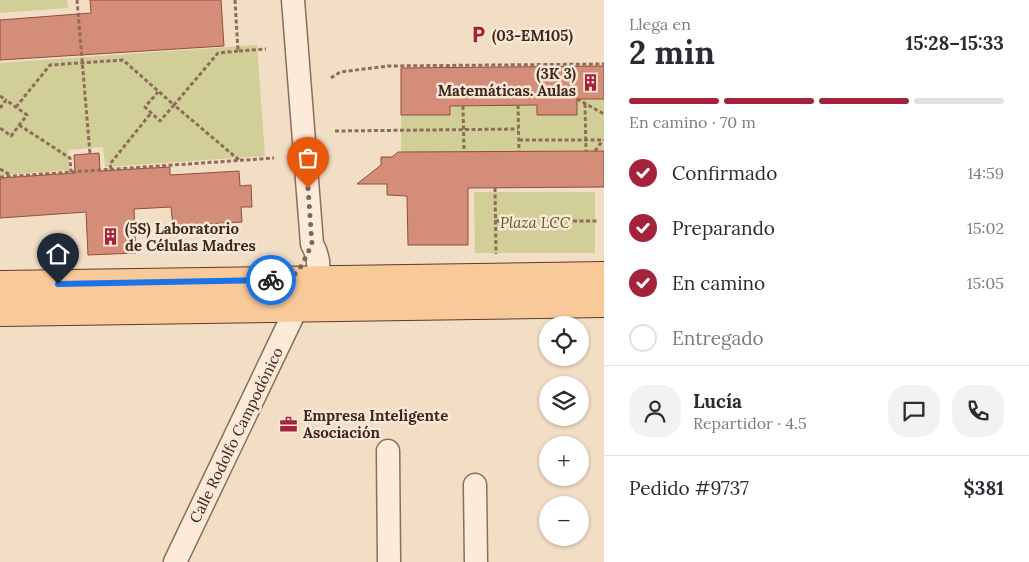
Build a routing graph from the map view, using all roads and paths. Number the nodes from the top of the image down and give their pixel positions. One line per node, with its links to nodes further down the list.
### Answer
1 (77, 0): 6 (path)
2 (234, 0): 5 (path)
3 (293, 0): 44 (street)
4 (266, 49): 5 (path)
5 (238, 51): 14 (path)
6 (83, 63): 9 (path); 17 (path); 33 (path)
7 (604, 64): 8 (path)
8 (331, 78)
9 (158, 92): 14 (path); 19 (path)
10 (0, 96): 12 (path)
11 (577, 99): 13 (path)
12 (6, 100): 17 (path); 18 (path)
13 (585, 104): 20 (path); 28 (path)
14 (174, 105): 19 (path); 35 (path)
15 (518, 105): 23 (path)
16 (463, 106): 24 (path)
17 (16, 107): 21 (path)
18 (0, 108)
19 (151, 113): 37 (path)
20 (604, 114)
21 (19, 125): 22 (path); 38 (path)
22 (0, 128)
23 (518, 129): 24 (path); 27 (path)
24 (464, 130): 25 (path); 29 (path)
25 (335, 131)
26 (603, 139): 28 (path); 32 (path)
27 (519, 140): 28 (path); 30 (path)
28 (586, 140): 31 (path)
29 (464, 152)
30 (519, 152)
31 (586, 152)
32 (595, 152)
33 (90, 154)
34 (274, 158): 35 (path)
35 (240, 161): 37 (path)
36 (0, 169): 39 (path)
37 (111, 169): 38 (path)
38 (71, 172): 39 (path)
39 (11, 176): 40 (path)
40 (0, 177)
41 (495, 188): 42 (path)
42 (495, 221): 43 (path); 45 (path)
43 (598, 221)
44 (312, 244): 47 (street); 48 (street)
45 (496, 262)
46 (604, 276): 47 (main road)
47 (316, 279): 48 (main road); 51 (street)
48 (290, 280): 49 (main road)
49 (0, 285)
50 (604, 303): 52 (main road)
51 (179, 308): 52 (main road); 53 (main road)
52 (296, 309): 56 (street, Calle Rodolfo Campodónico)
53 (0, 312)
54 (388, 451): 57 (street)
55 (475, 485): 58 (street)
56 (175, 562)
57 (388, 562)
58 (476, 562)

